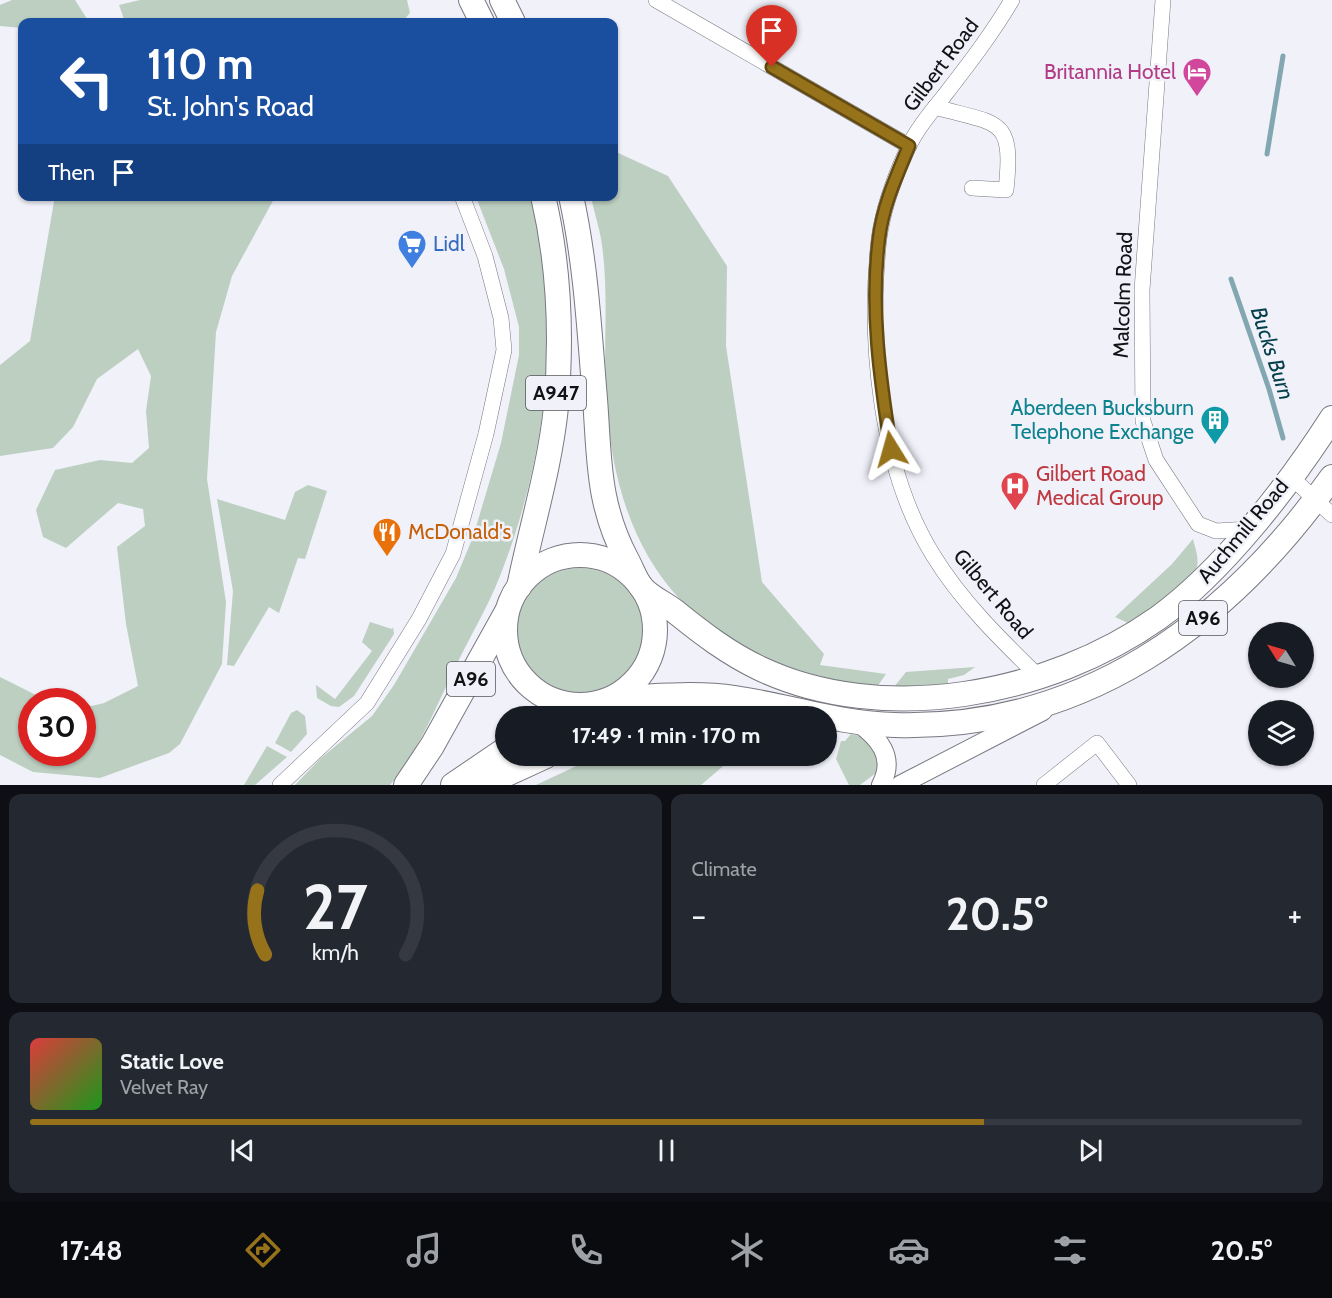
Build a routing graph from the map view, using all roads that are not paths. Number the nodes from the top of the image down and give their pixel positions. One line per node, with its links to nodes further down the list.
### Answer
1 (502, 0): 5 (main road)
2 (656, 0): 7 (street)
3 (1012, 0): 6 (street, Gilbert Road)
4 (1163, 0): 16 (street, Malcolm Road)
5 (511, 18)
6 (935, 106): 7 (street, Gilbert Road); 8 (street)
7 (909, 146): 20 (street, Gilbert Road)
8 (972, 188)
9 (464, 201): 29 (street)
10 (544, 201): 17 (main road, A947)
11 (572, 201): 18 (main road, A947)
12 (1332, 418): 13 (main road, Auchmill Road / A96)
13 (1290, 476): 15 (street); 16 (main road, Auchmill Road / A96)
14 (1332, 477): 15 (main road, Auchmill Road / A96)
15 (1324, 508): 22 (main road, Auchmill Road / A96)
16 (1249, 529): 20 (main road, Auchmill Road / A96)
17 (519, 587): 18 (main road, A96); 19 (main road, A96)
18 (642, 587): 20 (main road, Auchmill Road / A96); 21 (main road, A96)
19 (508, 611): 23 (main road, A96); 30 (main road, A96)
20 (1040, 678)
21 (613, 698): 23 (main road, A96); 24 (main road, Auchmill Road / A96)
22 (1063, 700): 26 (main road, Auchmill Road / A96); 34 (street)
23 (588, 705)
24 (770, 706)
25 (837, 719): 26 (main road, Auchmill Road / A96)
26 (857, 722): 33 (street)
27 (495, 756): 31 (main road)
28 (524, 766): 32 (main road)
29 (280, 785)
30 (406, 785)
31 (453, 785)
32 (483, 785)
33 (881, 785)
34 (900, 785)
35 (1044, 785): 36 (street)
36 (1129, 785)

